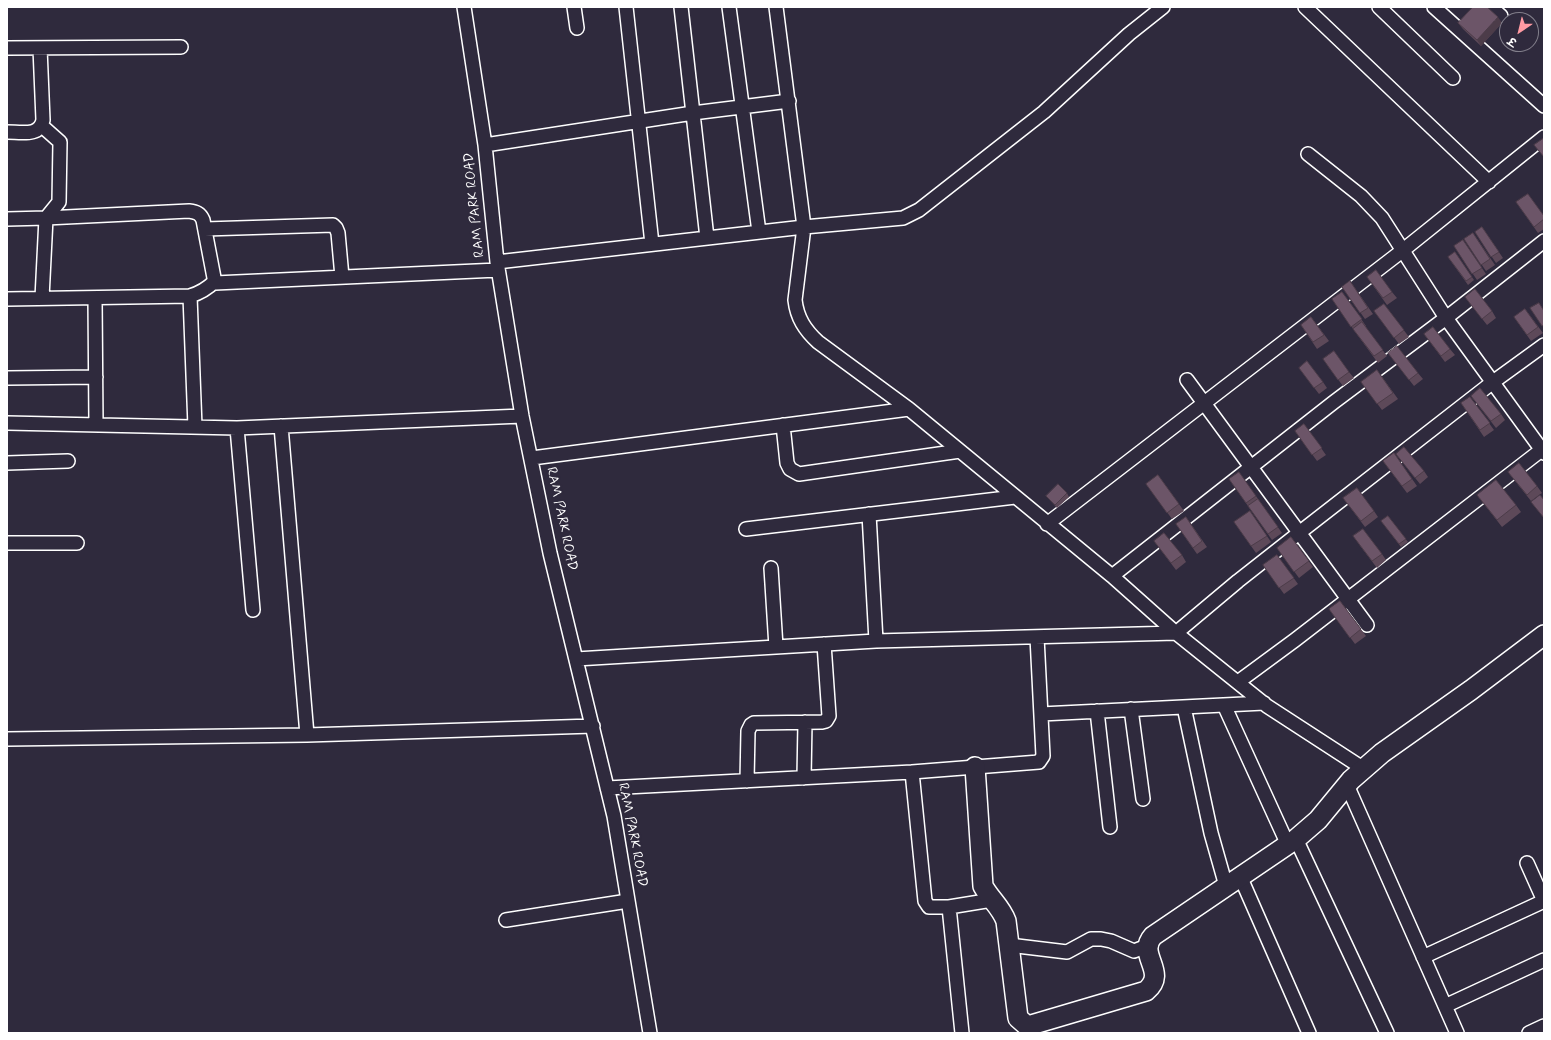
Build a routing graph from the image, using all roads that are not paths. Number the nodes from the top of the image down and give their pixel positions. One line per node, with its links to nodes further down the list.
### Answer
1 (464, 7): 24 (street, RAM PARK ROAD)
2 (574, 7): 11 (street)
3 (626, 7): 20 (street)
4 (681, 7): 19 (street)
5 (729, 7): 18 (street)
6 (776, 7): 16 (street)
7 (1163, 7): 29 (street)
8 (1305, 7): 26 (street)
9 (1379, 7): 15 (street)
10 (1434, 7): 17 (street)
11 (577, 28)
12 (180, 47): 14 (street)
13 (7, 48): 14 (street)
14 (40, 48): 21 (street)
15 (1453, 78)
16 (788, 101): 18 (street); 29 (street)
17 (1544, 106)
18 (742, 107): 19 (street); 31 (street)
19 (693, 113): 20 (street); 32 (street)
20 (639, 122): 24 (street); 34 (street)
21 (42, 126): 22 (street); 27 (street)
22 (7, 132)
23 (1544, 137): 26 (street)
24 (485, 145): 36 (street, RAM PARK ROAD)
25 (1308, 154): 35 (street)
26 (1489, 182): 35 (street)
27 (46, 218): 28 (street); 30 (street); 40 (street)
28 (7, 219)
29 (804, 227): 31 (street); 50 (street)
30 (205, 229): 37 (street); 38 (street)
31 (759, 232): 32 (street)
32 (707, 238): 34 (street)
33 (1544, 241): 43 (street)
34 (652, 244): 36 (street)
35 (1402, 251): 43 (street); 49 (street)
36 (498, 266): 37 (street); 51 (street, RAM PARK ROAD)
37 (342, 277): 38 (street)
38 (215, 281): 39 (street)
39 (190, 296): 41 (street); 56 (street)
40 (42, 298): 41 (street); 42 (street)
41 (95, 298): 45 (street)
42 (7, 299)
43 (1446, 318): 48 (street); 63 (street)
44 (1544, 345): 48 (street)
45 (96, 377): 46 (street); 53 (street)
46 (7, 378)
47 (1187, 380): 49 (street)
48 (1493, 382): 58 (street); 68 (street)
49 (1204, 403): 63 (street); 66 (street)
50 (909, 409): 54 (street); 59 (street)
51 (522, 416): 55 (street); 60 (street, RAM PARK ROAD)
52 (7, 423): 53 (street)
53 (96, 425): 56 (street)
54 (783, 425): 59 (street); 60 (street)
55 (281, 426): 57 (street); 92 (street)
56 (195, 427): 57 (street)
57 (237, 428): 74 (street)
58 (1543, 450): 73 (street)
59 (960, 451): 64 (street)
60 (532, 458): 82 (street, RAM PARK ROAD)
61 (68, 461): 62 (street)
62 (7, 463)
63 (1251, 467): 68 (street); 72 (street)
64 (1015, 497): 65 (street); 66 (street)
65 (869, 514): 67 (street); 79 (street)
66 (1047, 524): 72 (street)
67 (746, 529)
68 (1299, 533): 73 (street); 76 (street)
69 (7, 543): 70 (street)
70 (77, 543)
71 (771, 568): 81 (street)
72 (1112, 576): 76 (street)
73 (1348, 599): 75 (street); 83 (street)
74 (253, 610)
75 (1367, 625)
76 (1176, 633): 78 (street); 83 (street)
77 (1544, 635): 95 (street)
78 (1037, 637): 79 (street); 89 (street)
79 (876, 641): 80 (street)
80 (824, 644): 81 (street); 90 (street)
81 (776, 647): 82 (street)
82 (576, 659): 91 (street, RAM PARK ROAD)
83 (1238, 682): 84 (street)
84 (1264, 703): 85 (street); 95 (street)
85 (1224, 705): 86 (street); 103 (street)
86 (1184, 707): 87 (street); 105 (street)
87 (1131, 709): 88 (street); 101 (street)
88 (1097, 711): 89 (street); 102 (street)
89 (1041, 714): 94 (street)
90 (805, 722): 97 (street); 98 (street)
91 (593, 726): 92 (street); 100 (street, RAM PARK ROAD)
92 (307, 735): 93 (street)
93 (7, 739)
94 (975, 767): 96 (street); 106 (street)
95 (1364, 769): 99 (street)
96 (912, 772): 97 (street); 109 (street)
97 (804, 778): 98 (street)
98 (747, 781): 100 (street)
99 (1347, 785): 103 (street); 113 (street)
100 (607, 788): 107 (street, RAM PARK ROAD)
101 (1143, 799)
102 (1110, 827)
103 (1292, 842): 105 (street); 120 (street)
104 (1527, 863): 108 (street)
105 (1233, 881): 112 (street); 119 (street)
106 (992, 900): 109 (street); 111 (street)
107 (628, 901): 110 (street); 117 (street, RAM PARK ROAD)
108 (1544, 901): 113 (street)
109 (949, 907): 118 (street)
110 (506, 920)
111 (1009, 945): 112 (street); 112 (street)
112 (1147, 946)
113 (1424, 957): 115 (street)
114 (1544, 960): 115 (street)
115 (1445, 1006): 121 (street)
116 (1544, 1026): 122 (street)
117 (650, 1033)
118 (962, 1033)
119 (1309, 1033)
120 (1387, 1033)
121 (1457, 1033)
122 (1529, 1033)

